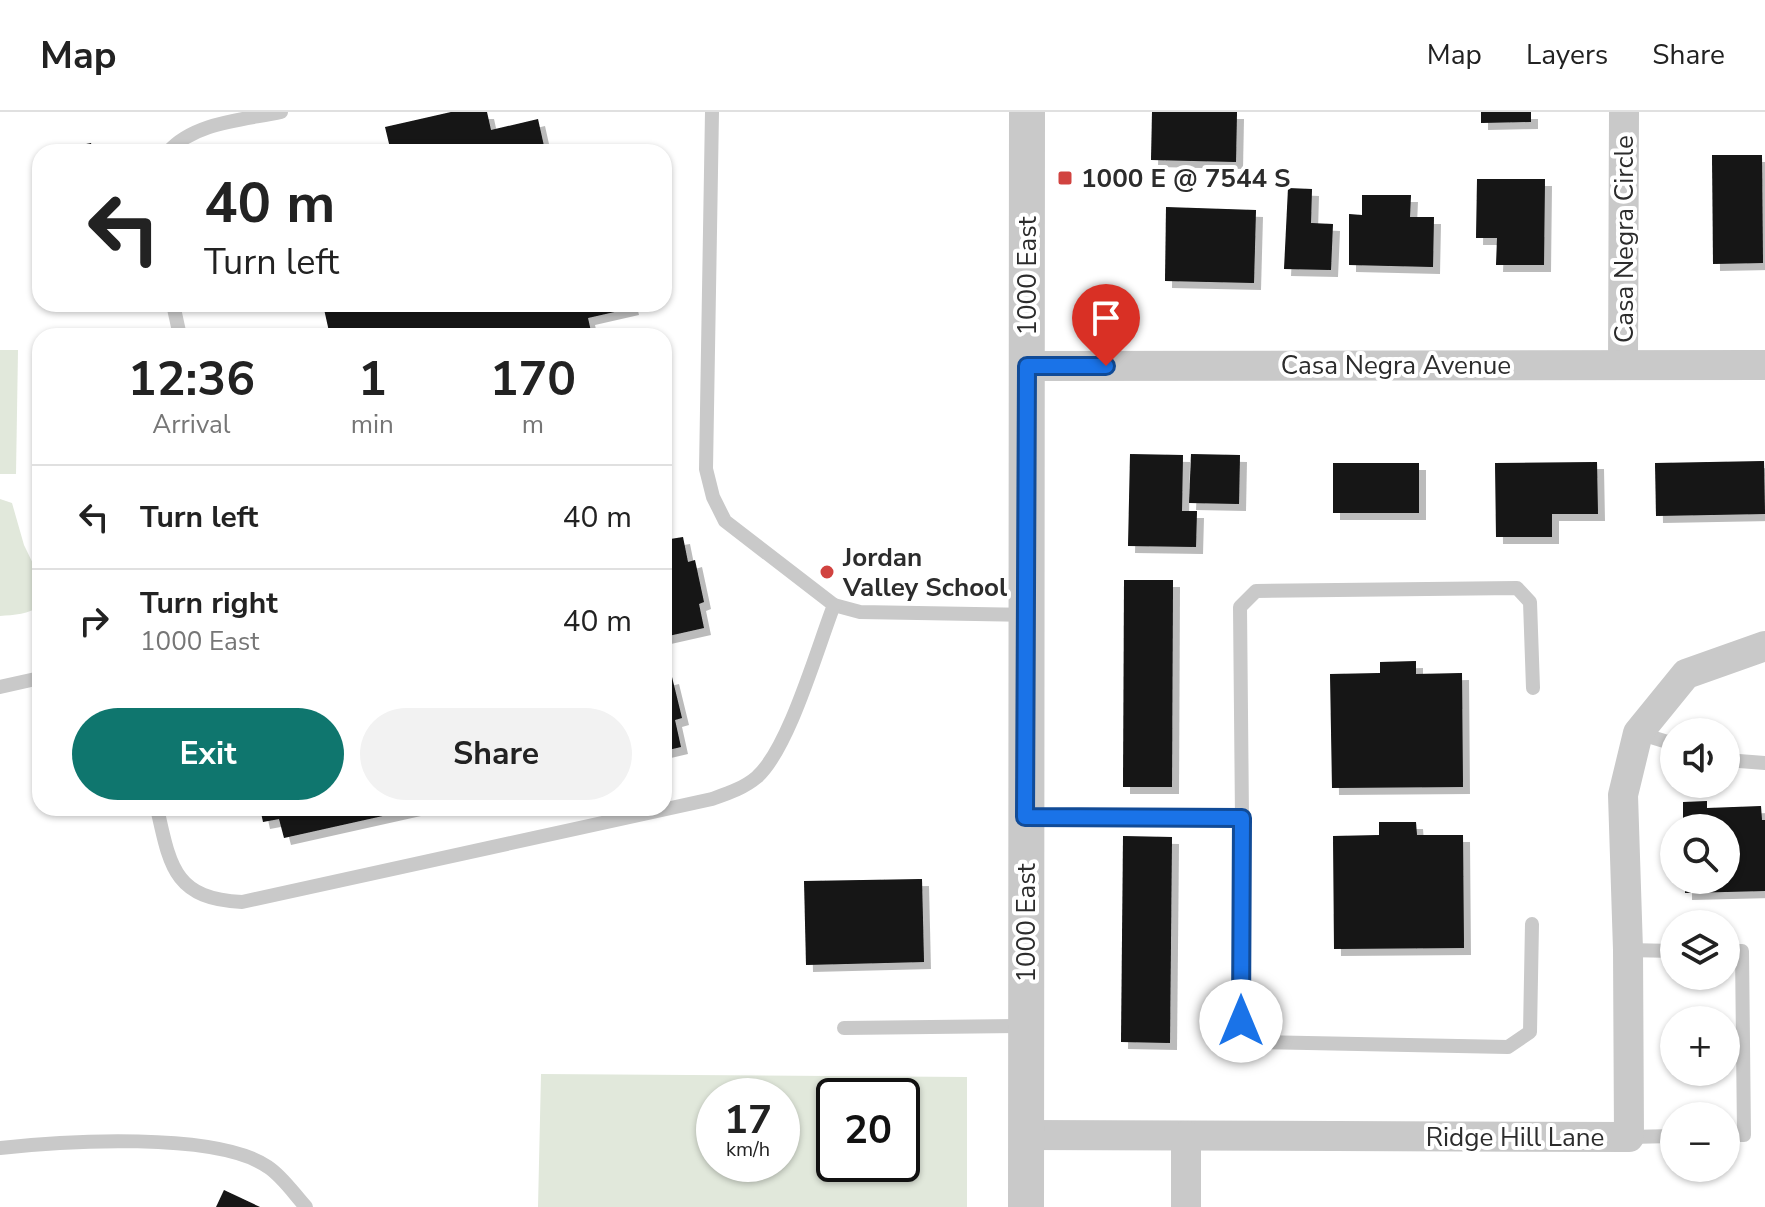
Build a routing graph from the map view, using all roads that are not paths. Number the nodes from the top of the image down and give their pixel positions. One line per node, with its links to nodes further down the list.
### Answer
1 (281, 112): 5 (lane)
2 (712, 112): 9 (lane)
3 (1027, 112): 8 (street, 1000 East)
4 (1624, 112): 6 (street, Casa Negra Circle)
5 (175, 144)
6 (1623, 365): 7 (street, Casa Negra Avenue); 8 (street, Casa Negra Avenue)
7 (1765, 365)
8 (1027, 366): 10 (street, 1000 East)
9 (834, 605): 10 (lane); 19 (lane)
10 (1028, 615): 22 (street, 1000 East)
11 (1765, 646): 15 (street, Ridge Hill Lane)
12 (32, 680): 13 (lane)
13 (0, 687)
14 (1533, 688): 23 (lane)
15 (1638, 733): 16 (lane); 25 (street, Ridge Hill Lane)
16 (1660, 740)
17 (1740, 761): 18 (lane)
18 (1765, 763)
19 (672, 808)
20 (159, 816): 21 (lane)
21 (634, 816)
22 (1025, 817): 23 (lane); 28 (street, 1000 East)
23 (1242, 818): 24 (lane)
24 (1532, 924)
25 (1628, 950): 26 (lane); 34 (street, Ridge Hill Lane)
26 (1660, 951)
27 (1740, 951): 31 (lane)
28 (1026, 1026): 29 (lane); 30 (street, 1000 East)
29 (844, 1028)
30 (1026, 1135): 32 (street, Ridge Hill Lane); 37 (street, 1000 East)
31 (1740, 1135)
32 (1186, 1136): 34 (street, Ridge Hill Lane); 38 (street)
33 (1660, 1136): 34 (lane)
34 (1629, 1137)
35 (0, 1148): 36 (lane)
36 (306, 1207)
37 (1026, 1207)
38 (1186, 1207)

